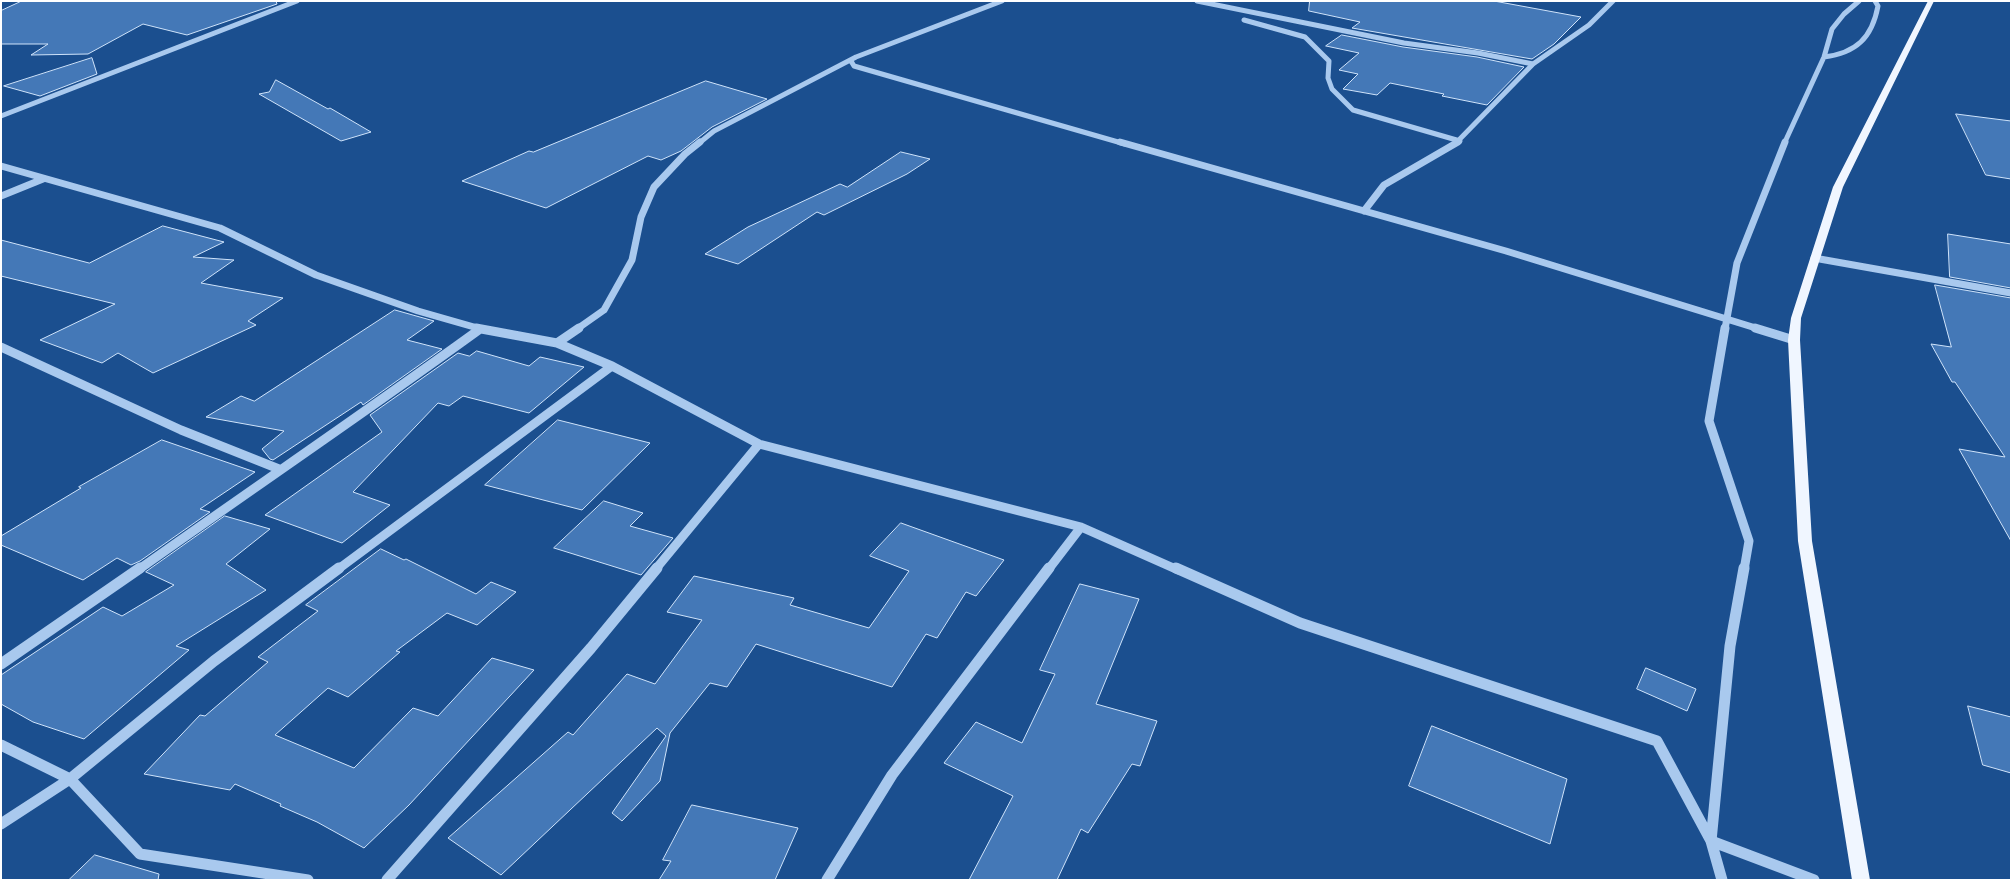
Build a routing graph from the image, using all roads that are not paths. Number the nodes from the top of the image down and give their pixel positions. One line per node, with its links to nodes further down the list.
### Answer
1 (297, 1): 12 (street)
2 (1002, 1): 10 (street)
3 (1197, 1): 11 (street)
4 (1613, 1): 11 (street)
5 (1859, 1): 9 (street)
6 (1875, 1): 9 (street)
7 (1931, 1): 18 (main road)
8 (1244, 20): 13 (street)
9 (1824, 57): 20 (street)
10 (851, 61): 17 (street); 23 (street)
11 (1533, 64): 13 (street)
12 (1, 116)
13 (1460, 141): 17 (street)
14 (1, 166): 15 (street)
15 (43, 179): 16 (street); 21 (street)
16 (1, 196)
17 (1364, 211): 20 (street)
18 (1814, 258): 19 (street); 22 (main road)
19 (2011, 292)
20 (1727, 320): 22 (street); 33 (street)
21 (480, 329): 23 (street); 27 (street)
22 (1794, 340): 39 (main road)
23 (557, 343): 25 (street)
24 (1, 347): 27 (street)
25 (612, 366): 26 (street); 31 (street)
26 (759, 444): 28 (street); 35 (street)
27 (279, 469): 29 (street)
28 (1081, 527): 33 (street); 36 (street)
29 (1, 664)
30 (1, 745): 31 (street)
31 (70, 779): 32 (street); 34 (street)
32 (1, 824)
33 (1712, 841): 37 (street); 38 (street)
34 (308, 880)
35 (387, 880)
36 (828, 880)
37 (1722, 880)
38 (1814, 880)
39 (1861, 880)

